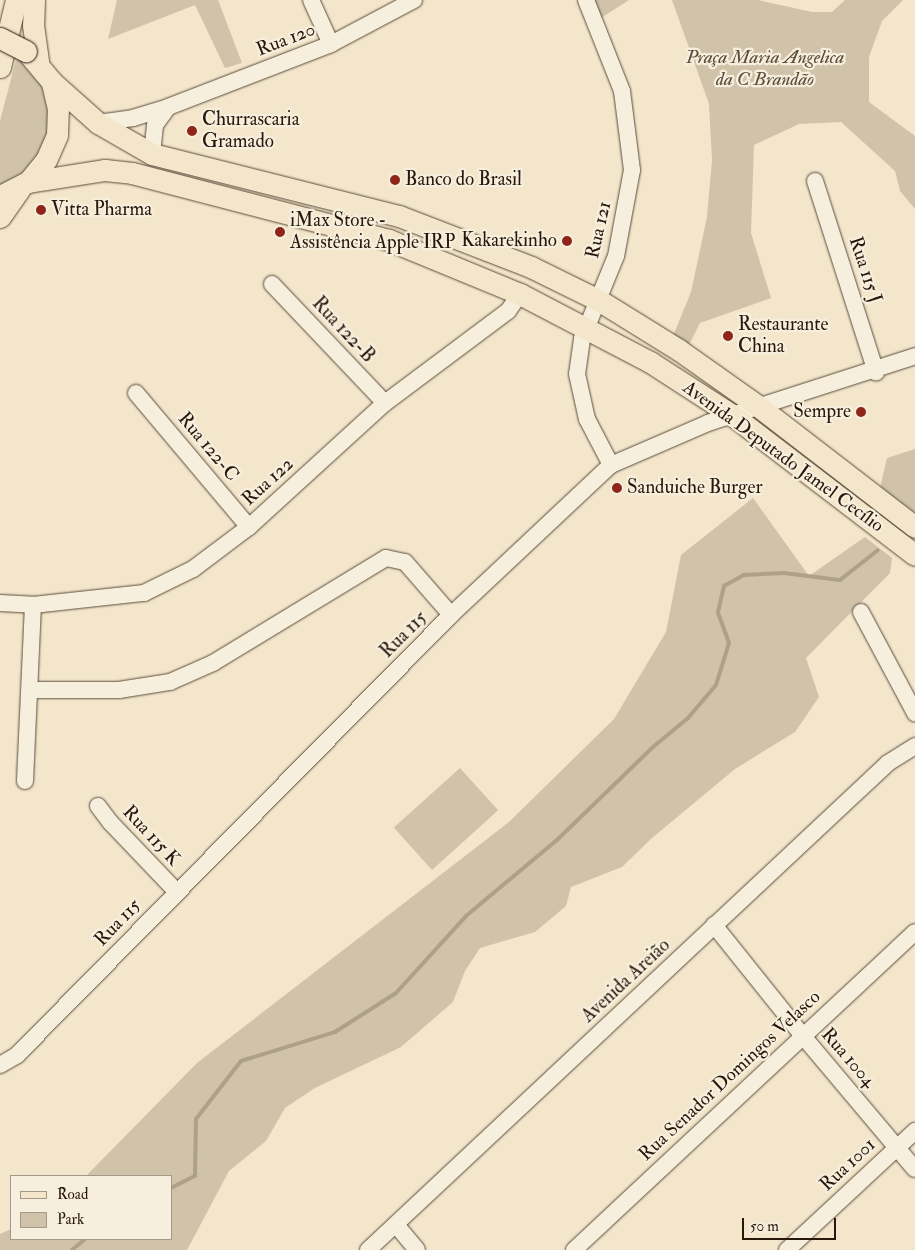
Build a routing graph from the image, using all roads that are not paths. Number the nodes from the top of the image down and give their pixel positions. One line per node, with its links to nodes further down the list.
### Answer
1 (16, 0): 9 (main road)
2 (34, 0): 8 (main road)
3 (311, 0): 7 (street)
4 (414, 0): 7 (street, Rua 120)
5 (586, 0): 20 (street, Rua 121)
6 (0, 38): 8 (main road, bridge)
7 (331, 44): 11 (street, Rua 120)
8 (32, 56): 10 (main road)
9 (0, 67)
10 (52, 82): 12 (main road, Avenida Deputado Jamel Cecílio); 15 (main road)
11 (168, 107): 12 (street, Rua 120); 13 (street)
12 (98, 123): 13 (main road, Avenida Deputado Jamel Cecílio)
13 (152, 154): 20 (main road, Avenida Deputado Jamel Cecílio)
14 (815, 182): 23 (street, Rua 115 J)
15 (24, 185): 16 (main road, Avenida Deputado Jamel Cecílio); 17 (main road); 19 (main road, Avenida Deputado Jamel Cecílio)
16 (0, 196)
17 (0, 217)
18 (272, 284): 25 (street, Rua 122-B)
19 (520, 294): 21 (main road, Avenida Deputado Jamel Cecílio); 25 (street, Rua 122)
20 (600, 301): 21 (street, Rua 121); 26 (main road, Avenida Deputado Jamel Cecílio)
21 (589, 328): 27 (main road, Avenida Deputado Jamel Cecílio); 28 (street, Rua 121)
22 (915, 356): 23 (street, Rua 115)
23 (876, 372): 26 (street, Rua 115)
24 (136, 393): 29 (street, Rua 122-C)
25 (385, 403): 29 (street, Rua 122)
26 (758, 406): 27 (street, Rua 115); 30 (main road, Avenida Deputado Jamel Cecílio)
27 (732, 415): 28 (street, Rua 115); 31 (main road, Avenida Deputado Jamel Cecílio)
28 (611, 465): 35 (street, Rua 115)
29 (249, 527): 33 (street, Rua 122)
30 (915, 527)
31 (915, 554)
32 (0, 603): 33 (street, Rua 122)
33 (33, 605): 36 (street)
34 (861, 612): 37 (street)
35 (451, 615): 36 (street); 41 (street, Rua 115)
36 (31, 690): 39 (street)
37 (915, 713)
38 (915, 746): 42 (street, Avenida Areião)
39 (25, 781)
40 (98, 806): 41 (street, Rua 115 K)
41 (177, 892): 45 (street, Rua 115)
42 (714, 925): 44 (street, Rua 1004); 49 (street, Avenida Areião)
43 (915, 932): 44 (street, Rua Senador Domingos Velasco)
44 (802, 1035): 47 (street, Rua 1004); 53 (street, Rua Senador Domingos Velasco)
45 (0, 1065)
46 (915, 1131): 47 (street, Rua 1001)
47 (897, 1146): 48 (street, Rua 1004); 51 (street, Rua 1001)
48 (915, 1168)
49 (397, 1226): 50 (street, Avenida Areião); 52 (street)
50 (377, 1247)
51 (795, 1247)
52 (417, 1250)
53 (574, 1250)

